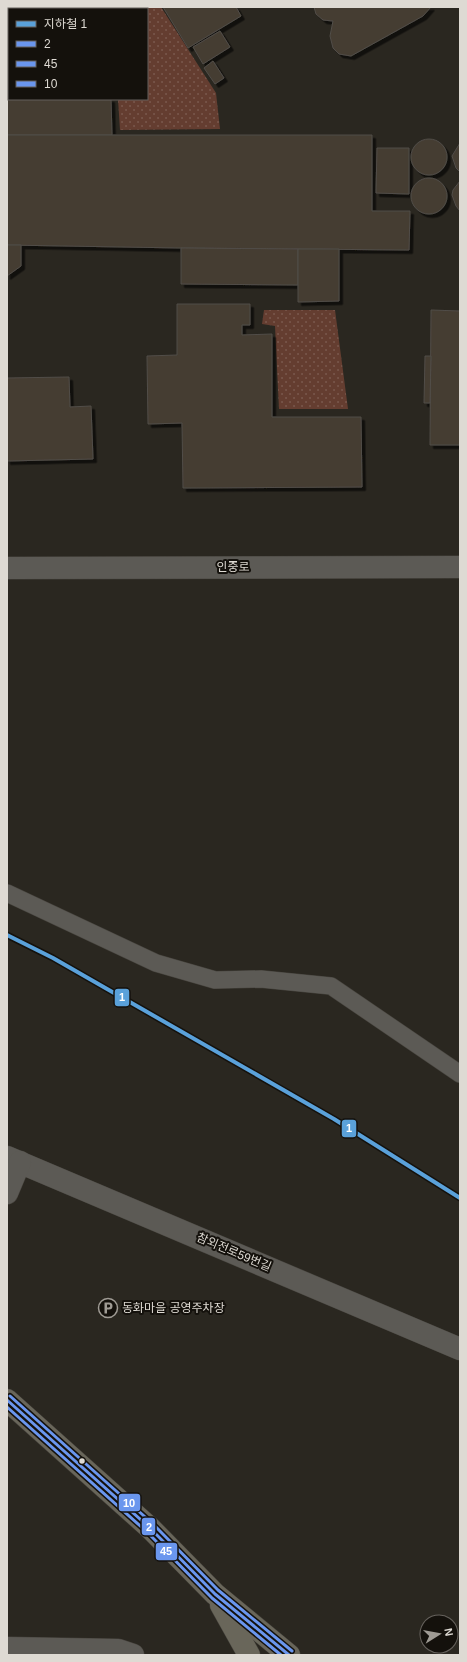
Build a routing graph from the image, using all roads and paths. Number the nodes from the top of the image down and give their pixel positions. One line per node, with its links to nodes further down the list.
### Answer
1 (460, 567): 2 (street, 인중로)
2 (7, 568)
3 (7, 892): 4 (lane)
4 (460, 1074)
5 (13, 1159): 6 (street); 7 (street, 참외전로59번길)
6 (7, 1193)
7 (460, 1349)
8 (7, 1400): 9 (main road)
9 (215, 1594): 12 (main road); 13 (main road)
10 (7, 1648): 11 (street)
11 (126, 1653)
12 (250, 1655)
13 (289, 1655)

